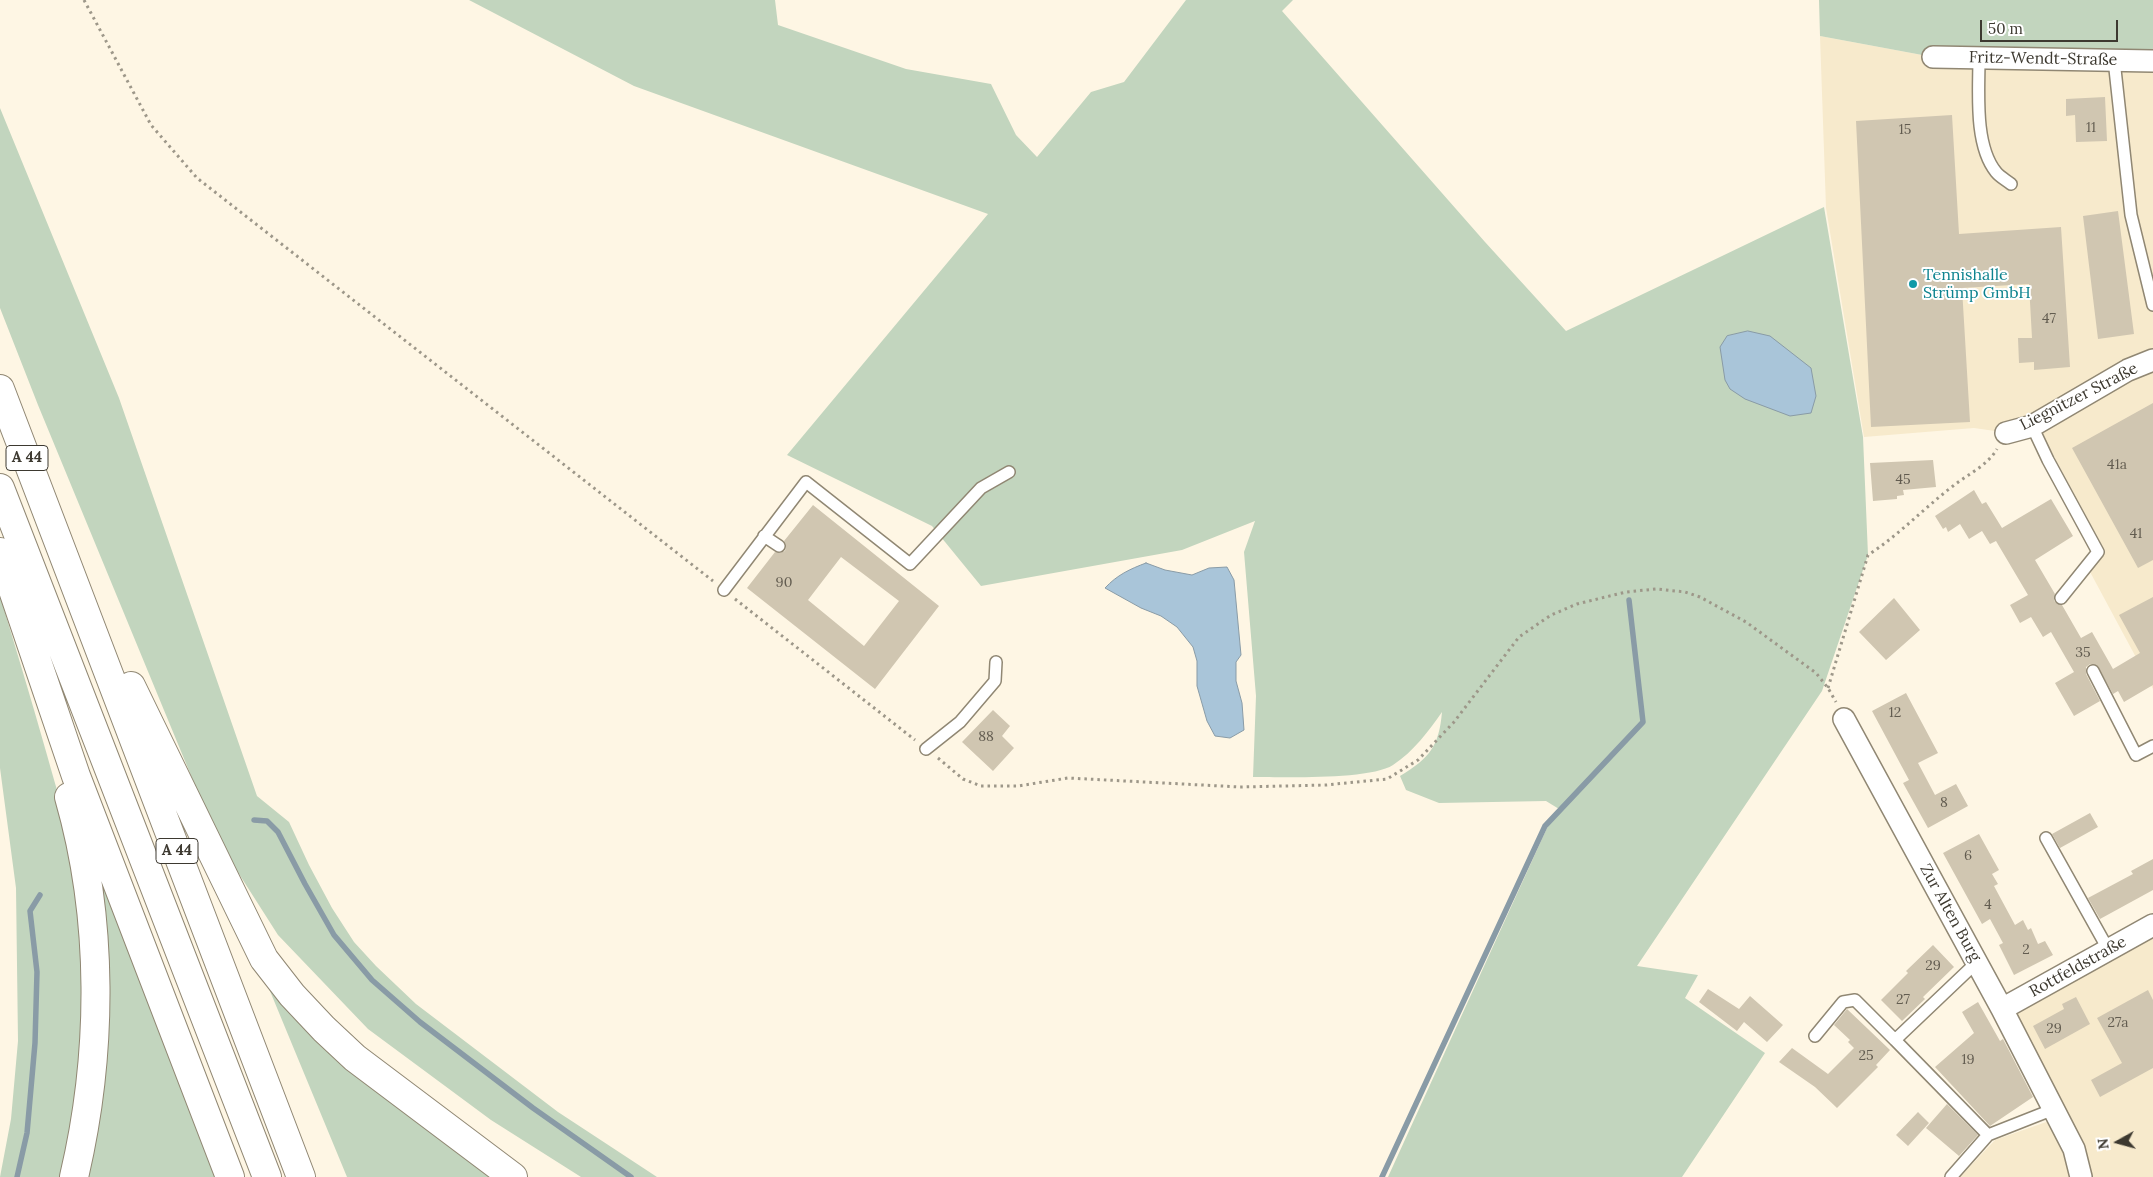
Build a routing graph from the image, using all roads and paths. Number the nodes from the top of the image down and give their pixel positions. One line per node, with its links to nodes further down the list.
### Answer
1 (1933, 57): 2 (street, Fritz-Wendt-Straße)
2 (1979, 58): 3 (street, Fritz-Wendt-Straße); 5 (lane)
3 (2114, 60): 4 (street, Fritz-Wendt-Straße); 6 (lane)
4 (2153, 61)
5 (2011, 184)
6 (2153, 305)
7 (2153, 360): 9 (street, Liegnitzer Straße)
8 (0, 389): 13 (highway, A 44)
9 (2032, 426): 10 (street, Liegnitzer Straße); 18 (lane)
10 (2006, 433): 22 (path)
11 (1009, 472): 14 (lane)
12 (0, 488): 37 (highway, A 44)
13 (53, 526): 38 (highway, A 44); 39 (highway)
14 (764, 536): 15 (lane); 17 (lane)
15 (779, 546)
16 (0, 552): 19 (highway)
17 (724, 590)
18 (2061, 598)
19 (25, 631): 35 (highway); 36 (highway)
20 (996, 662): 25 (lane)
21 (2093, 671): 24 (lane)
22 (1828, 688)
23 (1844, 719): 29 (street, Zur Alten Burg)
24 (2153, 746)
25 (926, 749)
26 (2046, 838): 28 (lane)
27 (2153, 925): 28 (street, Rottfeldstraße)
28 (2108, 949): 30 (street, Rottfeldstraße)
29 (1977, 962): 30 (street, Zur Alten Burg); 32 (lane)
30 (2002, 1009): 33 (street, Zur Alten Burg)
31 (1815, 1036): 32 (lane)
32 (1896, 1040): 34 (lane)
33 (2054, 1109): 34 (lane); 41 (street, Zur Alten Burg)
34 (1988, 1135): 40 (lane)
35 (74, 1177)
36 (230, 1177)
37 (268, 1177)
38 (301, 1177)
39 (513, 1177)
40 (1951, 1177)
41 (2081, 1177)

